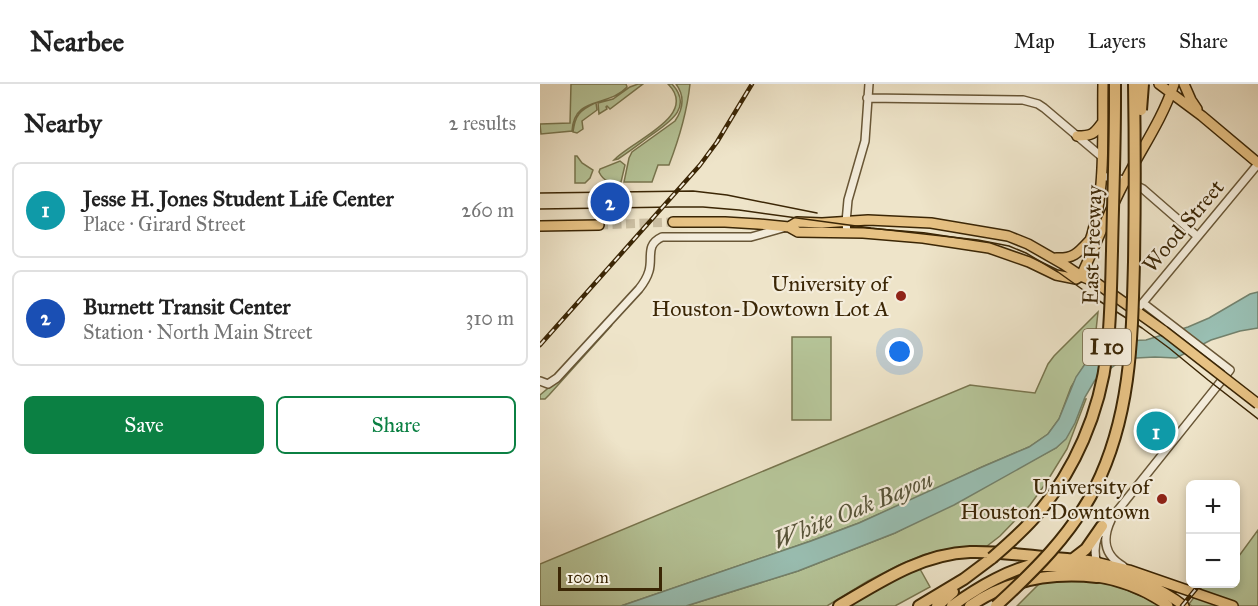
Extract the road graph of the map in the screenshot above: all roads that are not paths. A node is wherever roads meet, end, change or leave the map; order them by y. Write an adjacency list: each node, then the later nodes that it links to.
1 (868, 84): 10 (street)
2 (1103, 84): 12 (main road)
3 (1114, 84): 40 (highway, East Freeway / I 10, bridge)
4 (1134, 84): 16 (highway, East Freeway / I 10, bridge)
5 (1143, 84): 16 (highway, bridge)
6 (1159, 84): 9 (main road)
7 (1174, 84): 9 (main road)
8 (1184, 84): 11 (main road)
9 (1171, 94): 11 (main road); 18 (main road)
10 (867, 98): 13 (street); 20 (street)
11 (1202, 116): 15 (main road)
12 (1102, 123): 13 (main road); 14 (main road)
13 (1077, 136): 14 (street)
14 (1102, 157): 17 (main road)
15 (1258, 163): 25 (street, Wood Street)
16 (1136, 173): 39 (highway, East Freeway / I 10, bridge)
17 (1101, 176): 18 (street); 26 (main road)
18 (1125, 180): 25 (street); 28 (main road)
19 (674, 222): 23 (main road)
20 (846, 222): 23 (main road); 24 (street); 27 (main road)
21 (599, 225): 22 (main road)
22 (540, 226)
23 (789, 227): 24 (main road); 31 (street)
24 (847, 233): 28 (main road)
25 (1197, 236): 29 (street, Wood Street)
26 (1091, 239): 27 (main road); 28 (main road)
27 (1053, 258): 28 (main road)
28 (1081, 276): 30 (main road)
29 (1143, 303): 30 (street, Wood Street); 33 (street)
30 (1136, 311): 32 (main road, bridge)
31 (540, 381)
32 (1258, 404)
33 (1114, 515): 34 (street); 38 (street)
34 (1102, 526): 35 (highway); 37 (street)
35 (1070, 559): 36 (highway); 37 (highway); 41 (highway)
36 (1019, 569): 37 (highway); 40 (highway)
37 (1097, 569): 38 (main road); 43 (highway); 46 (main road); 47 (main road)
38 (1129, 570): 48 (main road)
39 (1024, 580): 44 (highway, East Freeway / I 10, bridge); 45 (highway, bridge)
40 (942, 602): 42 (highway)
41 (839, 606)
42 (919, 606)
43 (970, 606)
44 (996, 606)
45 (1002, 606)
46 (1168, 606)
47 (1184, 606)
48 (1233, 606)

